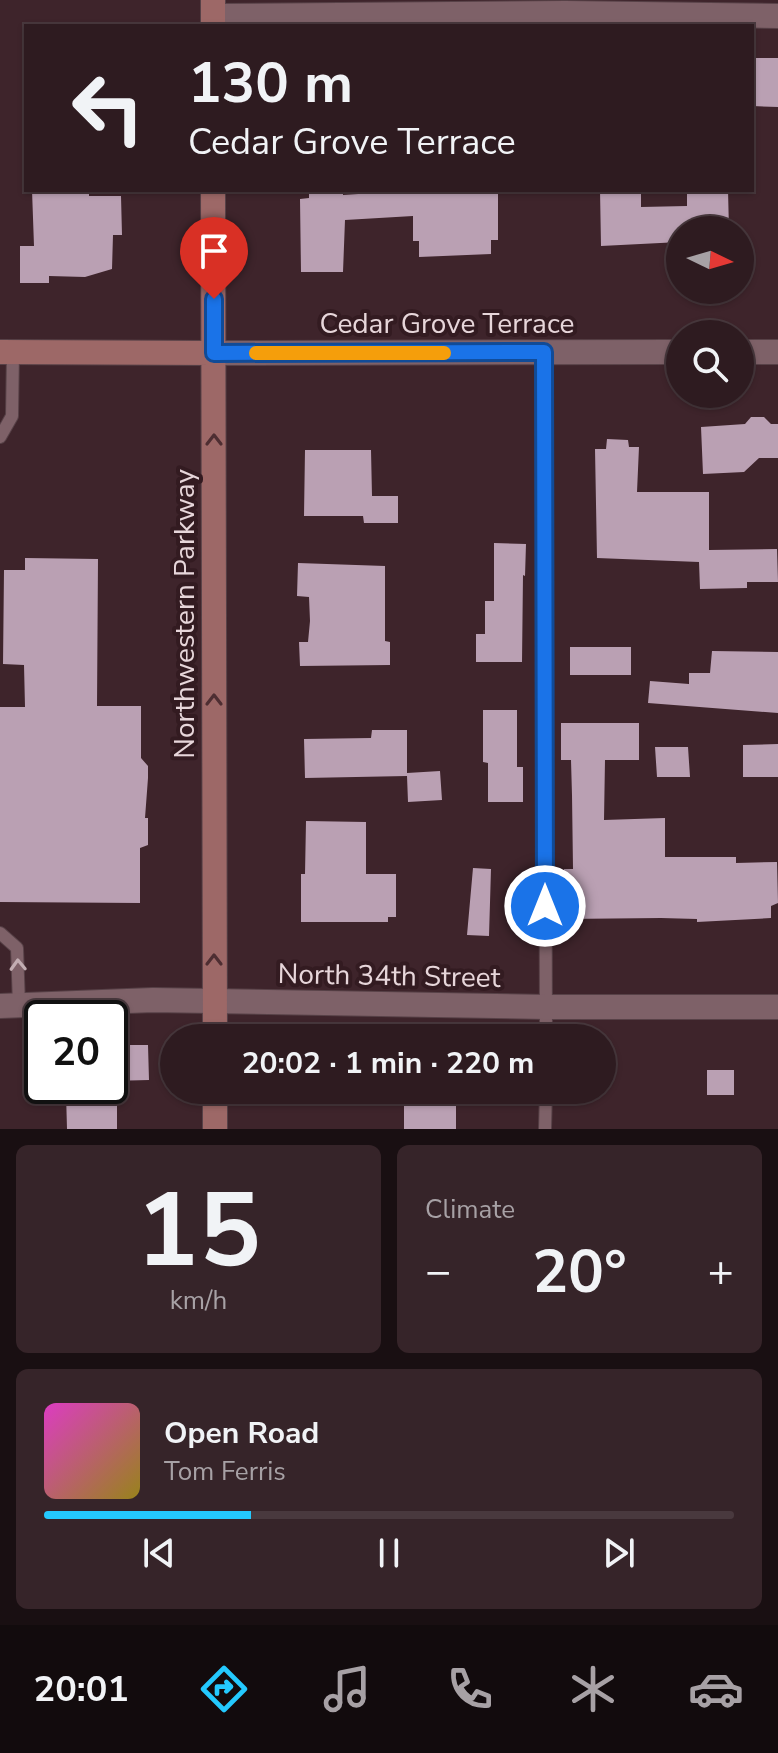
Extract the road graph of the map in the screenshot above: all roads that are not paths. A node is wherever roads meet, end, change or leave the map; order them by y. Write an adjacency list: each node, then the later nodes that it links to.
1 (213, 14): 3 (street)
2 (778, 16): 3 (street)
3 (662, 20)
4 (213, 192): 10 (street, Northwestern Parkway)
5 (7, 352): 10 (street); 11 (lane)
6 (544, 352): 7 (street, Cedar Grove Terrace); 10 (street, Cedar Grove Terrace); 15 (lane)
7 (666, 352)
8 (754, 352): 9 (street)
9 (778, 352)
10 (214, 353): 13 (street, Northwestern Parkway, one-way to 10)
11 (0, 437)
12 (0, 933): 14 (lane, one-way to 12)
13 (214, 1000): 14 (street, North 34th Street); 15 (street, North 34th Street); 17 (street, Northwestern Parkway)
14 (10, 1005)
15 (546, 1007): 16 (street, North 34th Street); 18 (lane)
16 (778, 1007)
17 (215, 1024)
18 (546, 1024)
19 (215, 1104): 21 (street)
20 (546, 1104): 22 (lane)
21 (215, 1129)
22 (545, 1129)

